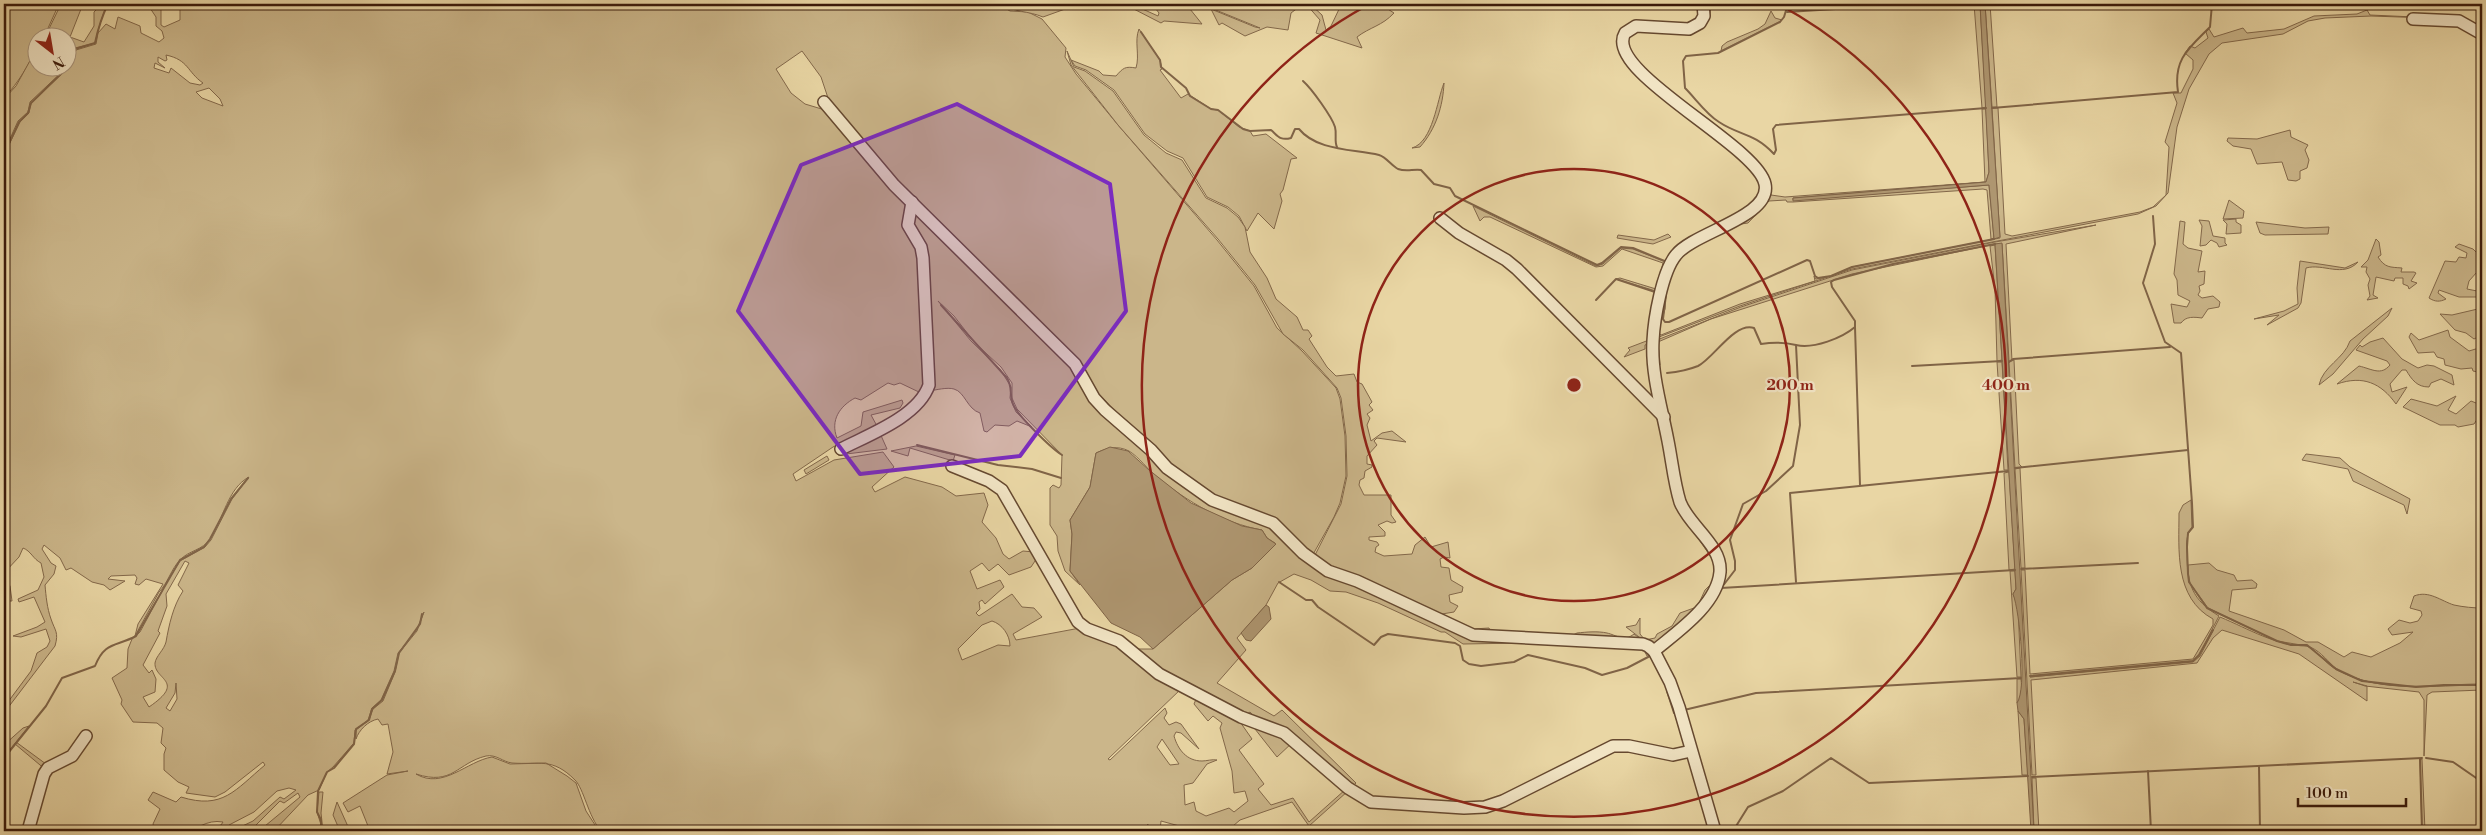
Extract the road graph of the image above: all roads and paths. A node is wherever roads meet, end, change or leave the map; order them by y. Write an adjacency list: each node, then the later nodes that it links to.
1 (1703, 4): 7 (street)
2 (2414, 18): 3 (street)
3 (2482, 34)
4 (824, 102): 5 (street)
5 (912, 202): 8 (street); 10 (street)
6 (1440, 218): 7 (street)
7 (1664, 417): 10 (street)
8 (841, 449)
9 (952, 466): 12 (street)
10 (1654, 651): 12 (street)
11 (86, 736): 13 (street)
12 (1691, 751): 14 (street)
13 (28, 831)
14 (1715, 831)

